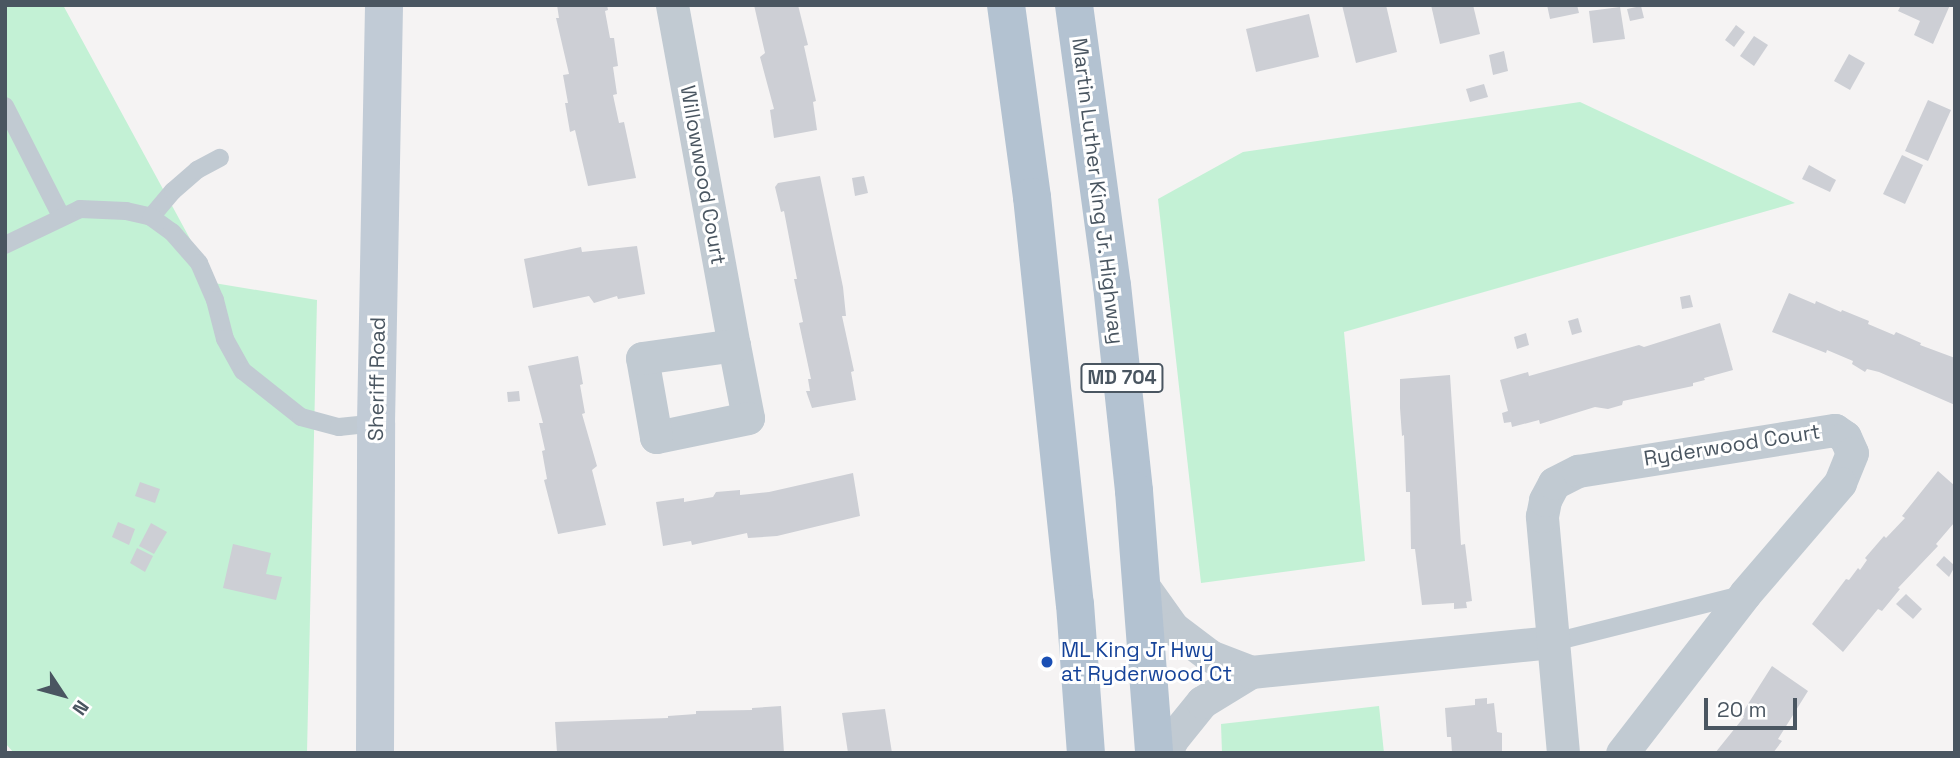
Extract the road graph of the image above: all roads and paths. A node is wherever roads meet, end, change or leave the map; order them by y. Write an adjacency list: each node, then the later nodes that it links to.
1 (384, 5): 11 (main road, Sheriff Road)
2 (672, 5): 10 (street, Willowwood Court)
3 (1006, 5): 17 (main road, MD 704)
4 (1074, 5): 12 (main road, Martin Luther King Jr. Highway / MD 704)
5 (5, 106): 7 (lane)
6 (220, 158): 8 (lane)
7 (61, 216): 8 (lane); 9 (lane)
8 (151, 217): 11 (lane)
9 (5, 245)
10 (734, 345)
11 (376, 423): 16 (main road, Sheriff Road)
12 (1141, 583): 15 (street); 18 (main road, Martin Luther King Jr. Highway / MD 704)
13 (1745, 594): 14 (lane); 14 (street, Ryderwood Court); 21 (street, Ryderwood Court)
14 (1554, 642): 15 (street); 20 (street, Ryderwood Court)
15 (1251, 672): 19 (street)
16 (375, 753)
17 (1086, 753)
18 (1154, 753)
19 (1166, 753)
20 (1563, 753)
21 (1622, 753)

